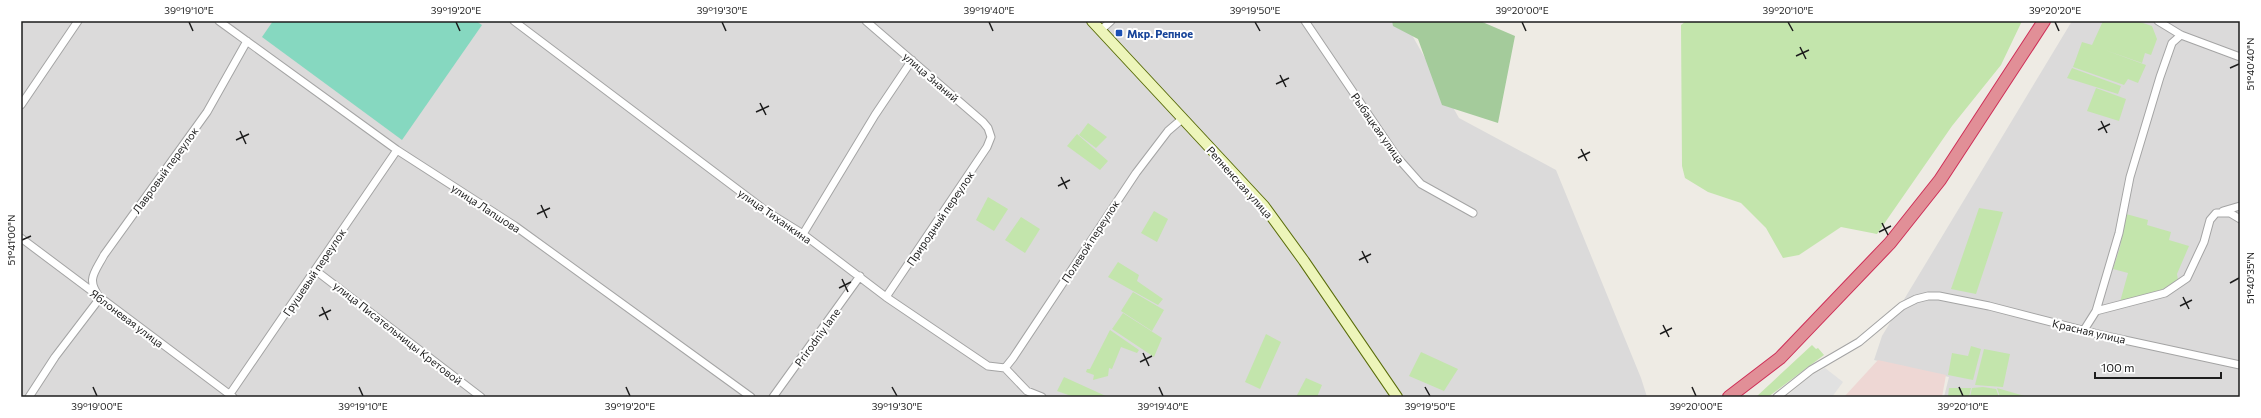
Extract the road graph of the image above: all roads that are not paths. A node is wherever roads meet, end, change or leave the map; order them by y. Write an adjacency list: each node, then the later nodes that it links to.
1 (78, 21): 15 (street)
2 (219, 21): 12 (street, улица Лапшова)
3 (514, 21): 23 (street, улица Тиханкина)
4 (866, 21): 14 (street, улица Знаний)
5 (1092, 21): 10 (street, Репненская улица)
6 (1111, 21): 10 (street)
7 (1305, 21): 20 (street, Рыбацкая улица)
8 (2044, 21): 40 (highway)
9 (2158, 21): 11 (street)
10 (1101, 30): 16 (street, Репненская улица)
11 (2181, 35): 13 (street); 29 (street)
12 (247, 41): 18 (street, улица Лапшова); 28 (street, Лавровый переулок)
13 (2240, 57)
14 (912, 60): 17 (street, улица Знаний); 23 (street)
15 (21, 105)
16 (1182, 119): 32 (street, Полевой переулок); 39 (street, Репненская улица)
17 (991, 137): 27 (street, Природный переулок)
18 (397, 150): 25 (street, Грушевый переулок); 36 (street, улица Лапшова)
19 (2240, 206): 21 (street)
20 (1473, 213)
21 (2216, 213): 22 (street); 29 (street)
22 (2240, 219)
23 (803, 234): 26 (street, улица Тиханкина)
24 (21, 238): 28 (street, Яблоневая улица)
25 (315, 270): 33 (street, Грушевый переулок); 35 (street, улица Писательницы Кретовой)
26 (860, 276): 27 (street, улица Тиханкина); 37 (street, Prirodniy lane)
27 (886, 297): 32 (street, улица Тиханкина)
28 (100, 298): 33 (street, Яблоневая улица); 34 (street)
29 (2096, 311): 30 (street)
30 (2084, 330): 31 (street, Красная улица); 41 (street, Красная улица)
31 (2240, 365)
32 (1005, 368): 38 (street)
33 (232, 396)
34 (29, 397)
35 (481, 397)
36 (751, 397)
37 (773, 397)
38 (1042, 397)
39 (1397, 397)
40 (1729, 397)
41 (1778, 397)

